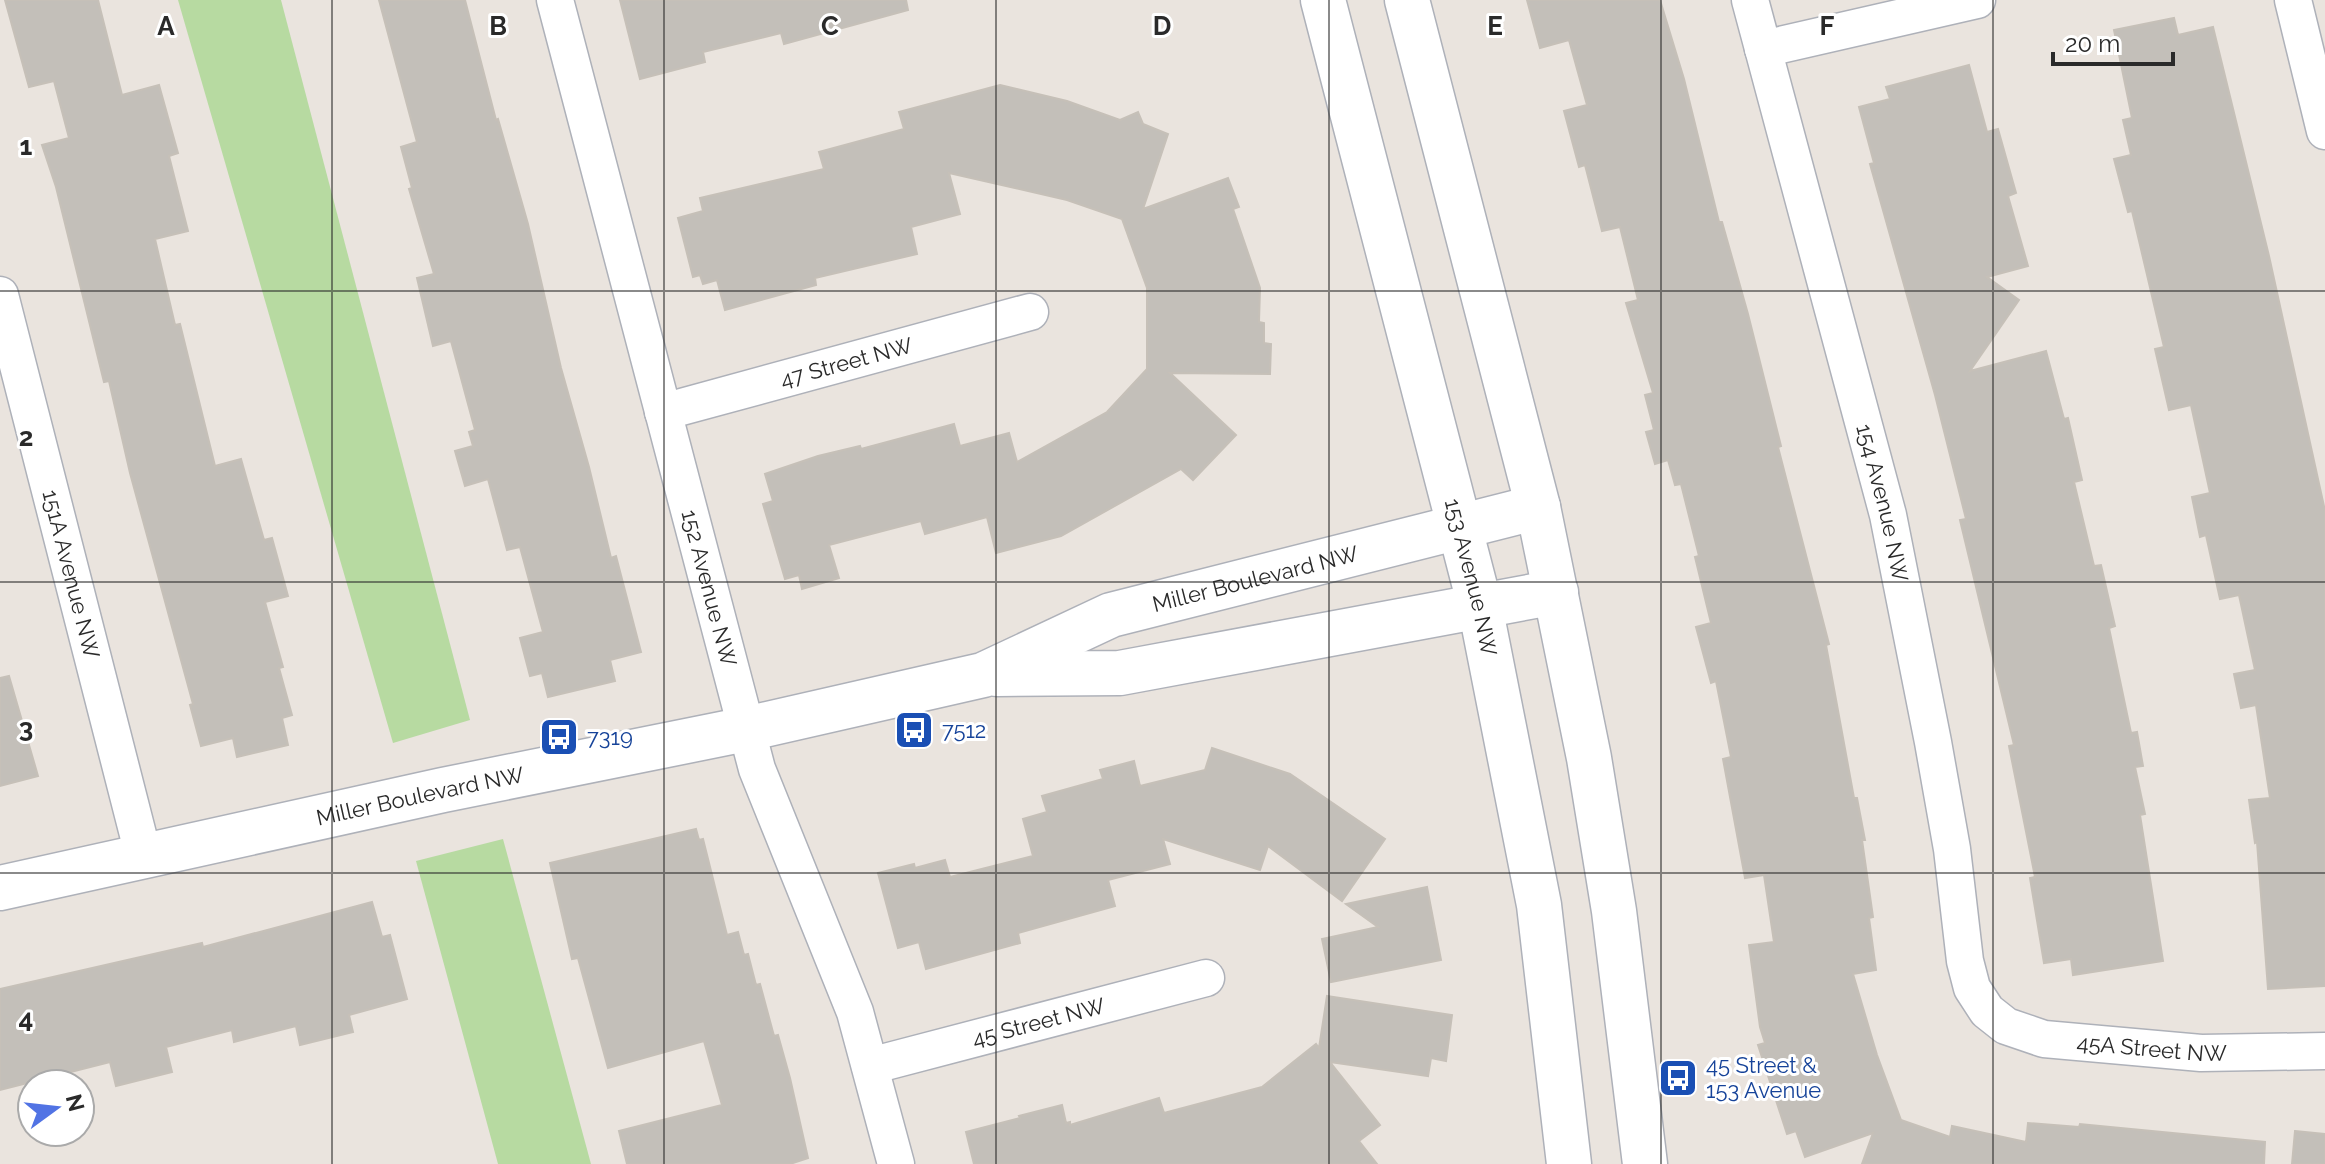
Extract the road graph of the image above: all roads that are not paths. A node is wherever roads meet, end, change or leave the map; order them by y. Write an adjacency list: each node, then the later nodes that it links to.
1 (555, 0): 11 (street, 152 Avenue NW)
2 (1323, 0): 13 (main road, 153 Avenue NW)
3 (1407, 0): 12 (main road)
4 (1750, 0): 7 (street, 154 Avenue NW)
5 (1977, 0): 7 (street)
6 (2293, 0): 8 (street)
7 (1763, 49): 21 (street, 154 Avenue NW)
8 (2325, 131)
9 (0, 295): 18 (street, 151A Avenue NW)
10 (1030, 312): 11 (street, 47 Street NW)
11 (663, 412): 17 (street, 152 Avenue NW)
12 (1538, 507): 13 (main road, Miller Boulevard NW); 14 (main road)
13 (1458, 526): 15 (main road, 153 Avenue NW); 16 (main road, Miller Boulevard NW)
14 (1556, 592): 15 (main road, Miller Boulevard NW); 26 (main road)
15 (1480, 606): 16 (main road, Miller Boulevard NW); 25 (main road, 153 Avenue NW)
16 (983, 675): 17 (main road, Miller Boulevard NW)
17 (746, 729): 18 (main road, Miller Boulevard NW); 23 (street, 152 Avenue NW)
18 (143, 854): 19 (main road, Miller Boulevard NW)
19 (0, 888)
20 (1206, 978): 23 (street, 45 Street NW)
21 (1987, 1011): 22 (street, 45A Street NW)
22 (2325, 1051)
23 (870, 1066): 24 (street, 152 Avenue NW)
24 (896, 1164)
25 (1569, 1164)
26 (1645, 1164)

